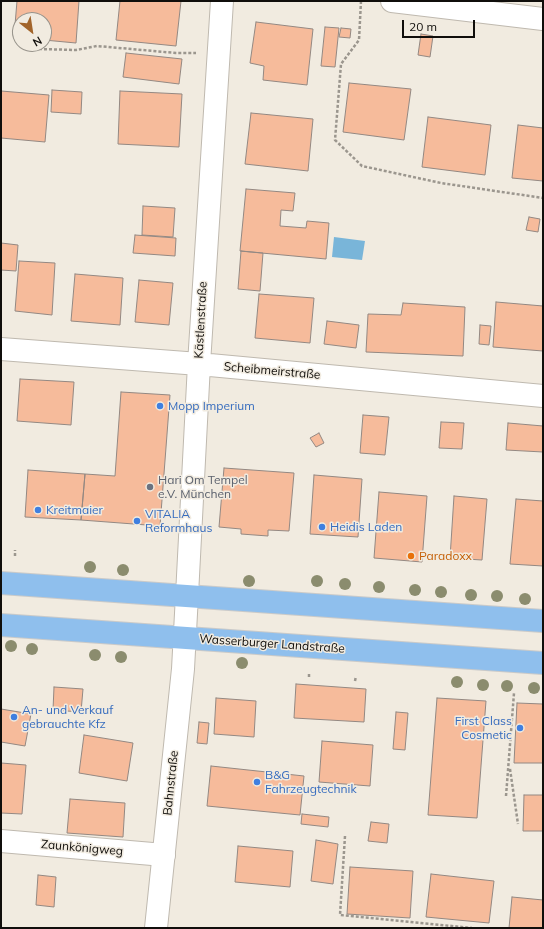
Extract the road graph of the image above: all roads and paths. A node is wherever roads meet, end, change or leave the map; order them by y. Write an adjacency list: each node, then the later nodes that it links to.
1 (222, 1): 6 (street, Kästlenstraße)
2 (361, 1): 7 (path)
3 (392, 1): 4 (street)
4 (543, 18)
5 (52, 49): 6 (path)
6 (218, 52): 9 (street, Kästlenstraße)
7 (543, 198)
8 (1, 349): 9 (street, Scheibmeirstraße)
9 (199, 364): 10 (street, Scheibmeirstraße); 14 (street, Kästlenstraße)
10 (543, 396)
11 (15, 550): 12 (path)
12 (15, 556)
13 (1, 583): 14 (main road)
14 (187, 595): 15 (main road); 17 (street, Kästlenstraße)
15 (543, 620)
16 (1, 625): 17 (main road, Wasserburger Landstraße)
17 (184, 638): 18 (main road, Wasserburger Landstraße); 29 (street, Bahnstraße)
18 (543, 663)
19 (309, 672): 21 (path)
20 (356, 676): 22 (path)
21 (309, 677)
22 (355, 680)
23 (514, 693): 24 (path)
24 (509, 764): 25 (path); 26 (path)
25 (506, 796)
26 (518, 824)
27 (345, 836): 31 (path)
28 (1, 841): 29 (street, Zaunkönigweg)
29 (164, 855): 30 (street, Bahnstraße)
30 (156, 928)
31 (472, 928)

